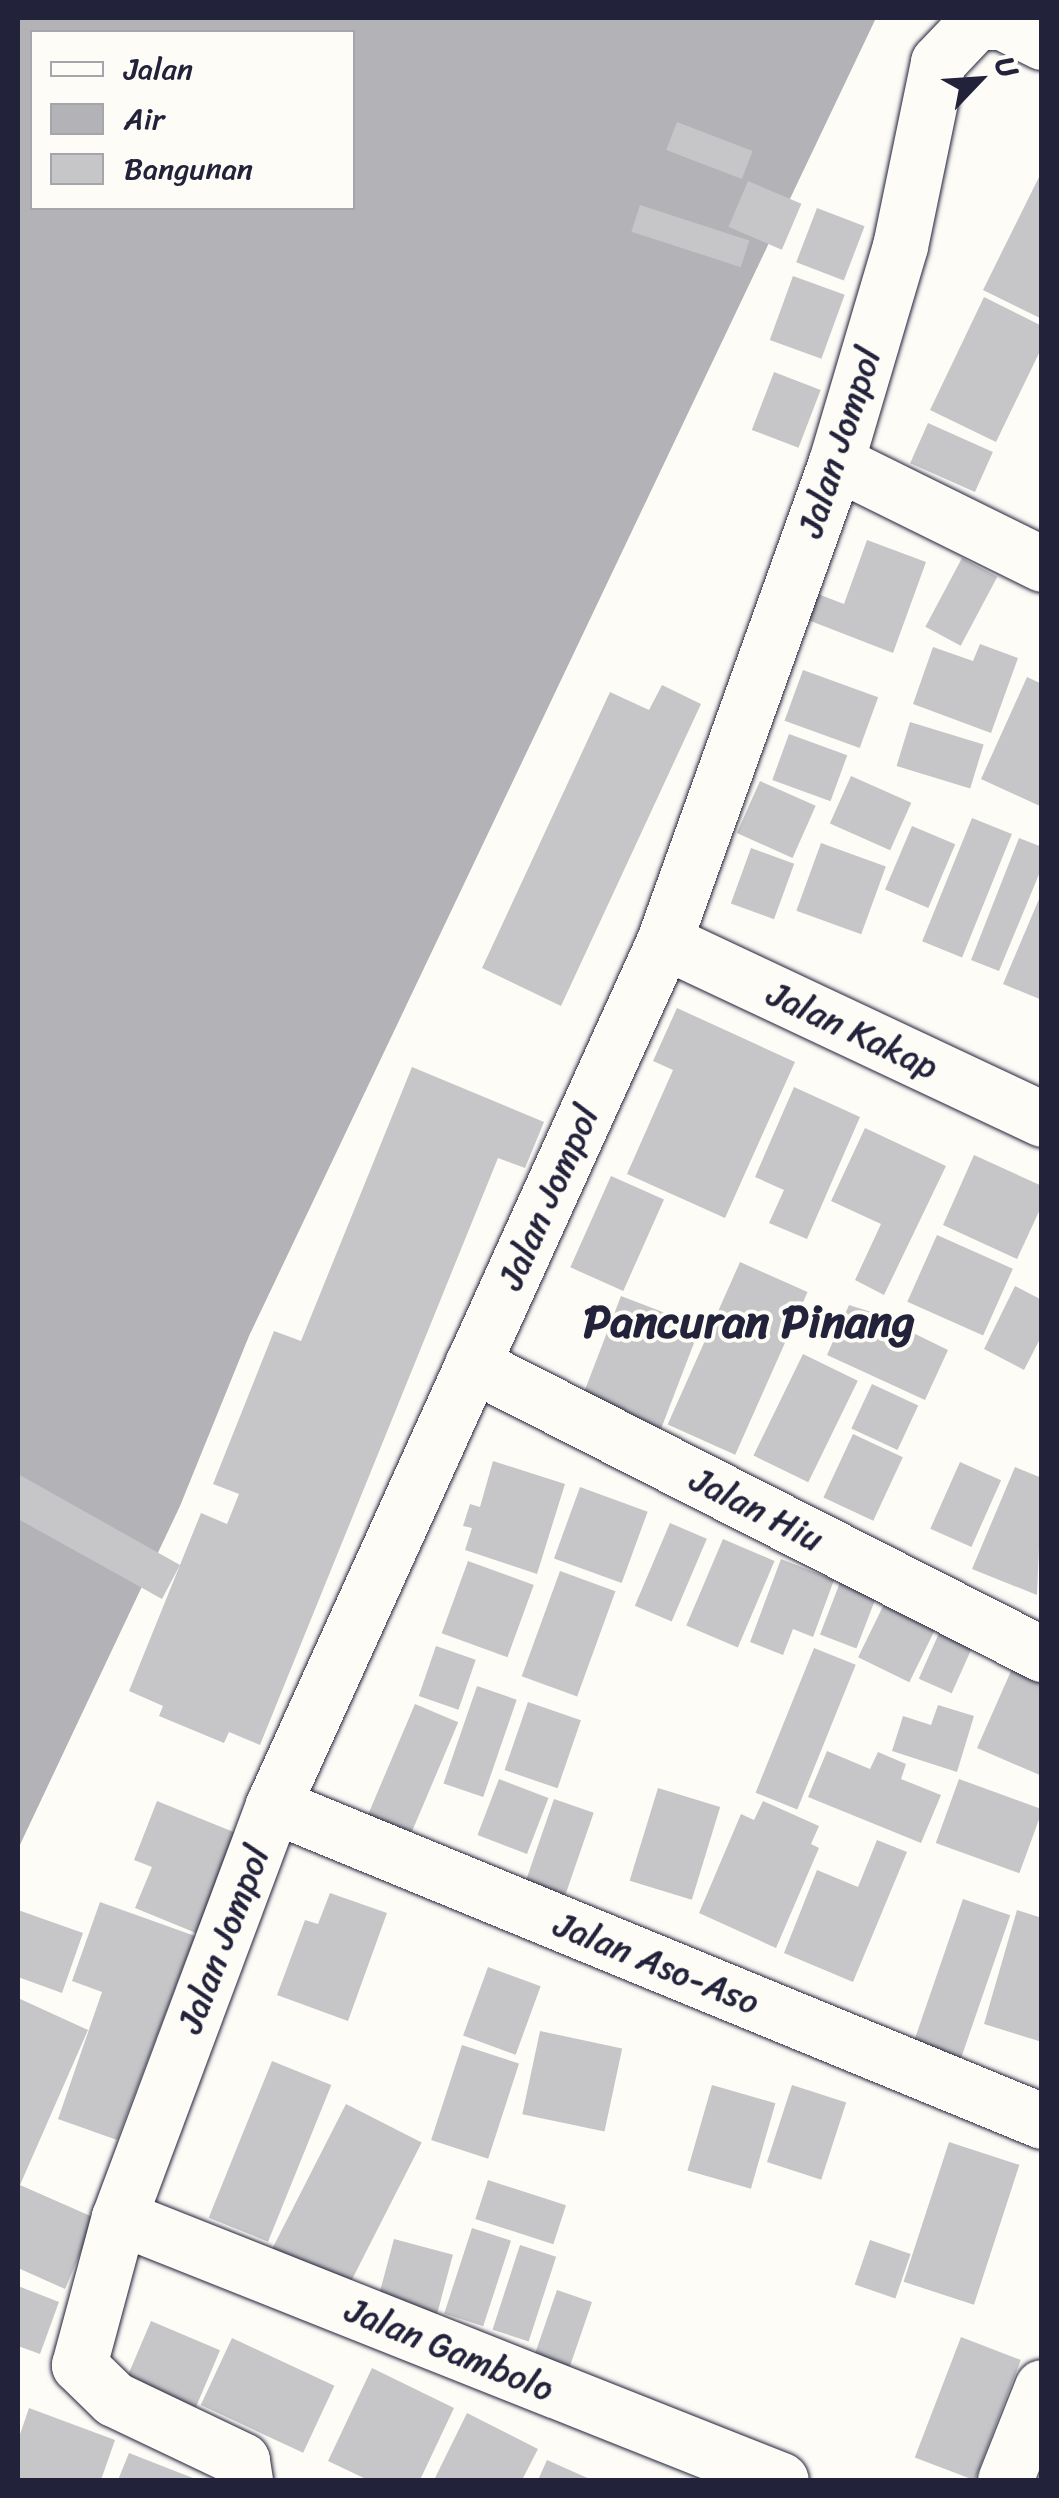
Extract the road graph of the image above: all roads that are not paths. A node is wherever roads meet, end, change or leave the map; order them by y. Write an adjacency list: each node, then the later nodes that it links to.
1 (1042, 42): 2 (street, Jalan Jompol)
2 (836, 462): 3 (street); 4 (street, Jalan Jompol)
3 (1042, 564)
4 (664, 942): 5 (street, Jalan Kakap); 6 (street, Jalan Jompol)
5 (1042, 1120)
6 (472, 1364): 7 (street, Jalan Hiu); 8 (street, Jalan Jompol)
7 (1042, 1654)
8 (274, 1805): 9 (street, Jalan Aso-Aso); 10 (street, Jalan Jompol)
9 (1042, 2121)
10 (119, 2217): 12 (street, Jalan Jompol); 13 (street, Jalan Gambolo)
11 (1042, 2387): 14 (street)
12 (245, 2480)
13 (781, 2480)
14 (1005, 2480)

